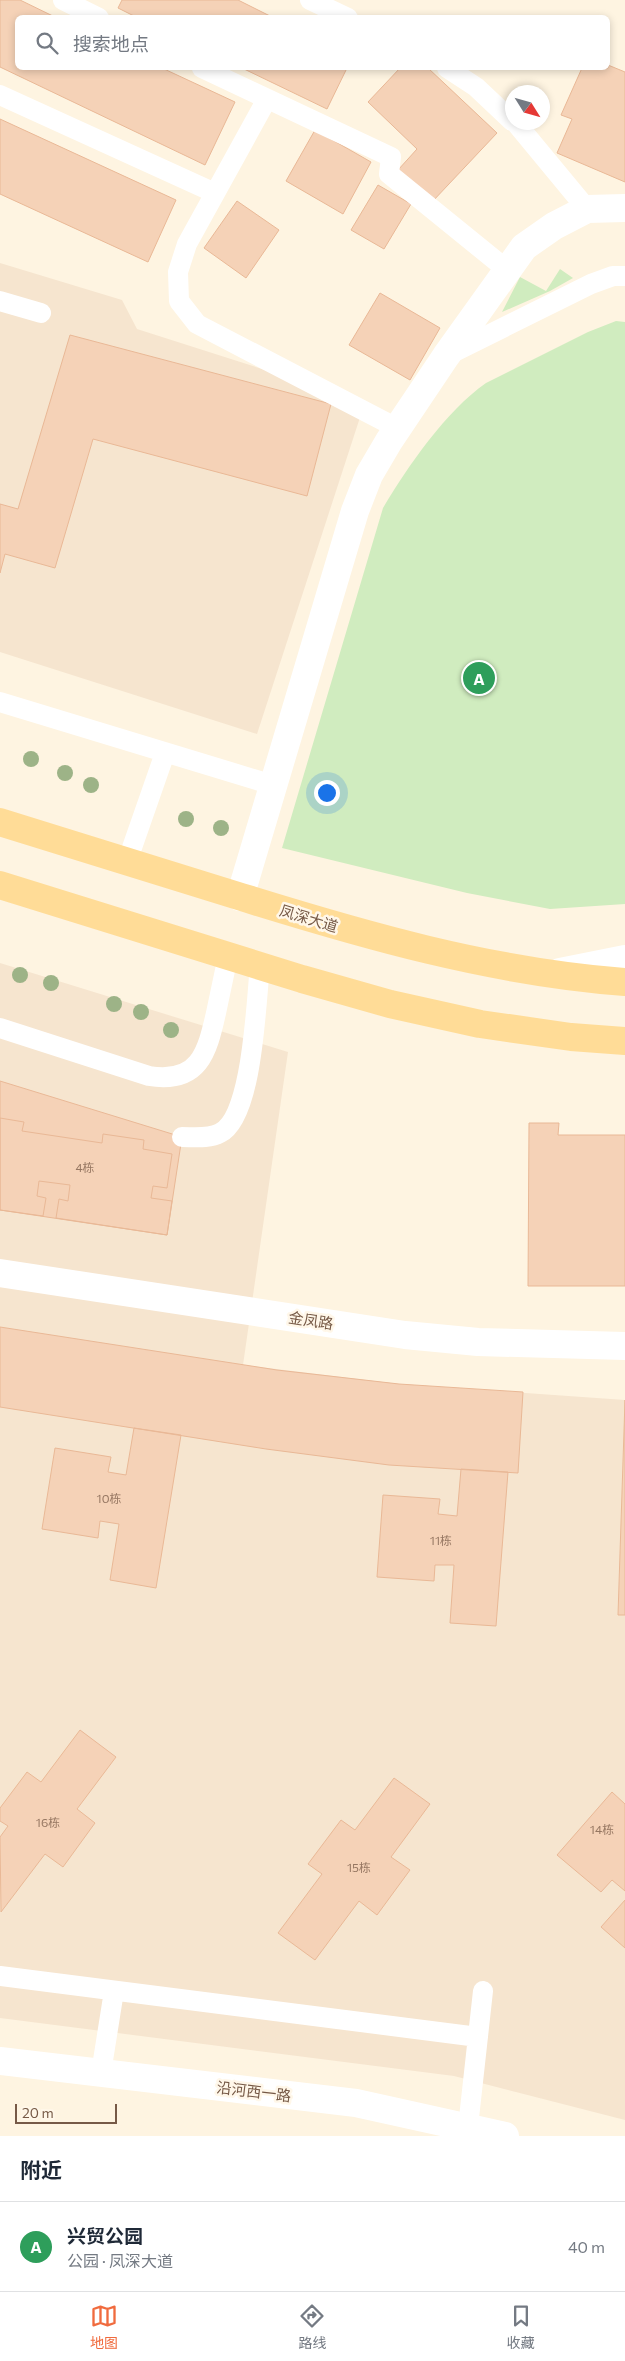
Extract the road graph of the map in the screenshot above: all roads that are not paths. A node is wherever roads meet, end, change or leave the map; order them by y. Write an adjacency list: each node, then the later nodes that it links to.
1 (63, 0): 3 (lane)
2 (310, 0): 4 (lane)
3 (93, 15)
4 (342, 15)
5 (206, 70): 8 (lane)
6 (450, 70): 9 (lane)
7 (0, 95): 11 (lane)
8 (267, 99): 11 (lane); 14 (lane)
9 (505, 114)
10 (521, 130): 13 (lane)
11 (215, 193): 19 (lane)
12 (625, 208): 13 (street)
13 (587, 209): 14 (street)
14 (506, 269): 18 (street)
15 (625, 276): 18 (lane)
16 (0, 301): 17 (lane)
17 (42, 313)
18 (446, 356): 19 (street)
19 (397, 428): 22 (street)
20 (0, 702): 21 (lane)
21 (165, 753): 22 (lane); 24 (lane)
22 (273, 785): 26 (street)
23 (0, 822): 24 (main road, 凤深大道)
24 (127, 862): 26 (main road, 凤深大道)
25 (0, 885): 27 (main road)
26 (240, 897): 30 (main road, 凤深大道)
27 (228, 956): 29 (main road); 32 (lane)
28 (625, 959): 30 (street)
29 (260, 966): 33 (main road); 36 (lane)
30 (546, 974): 31 (main road, 凤深大道)
31 (625, 982)
32 (0, 1028)
33 (571, 1037): 34 (main road); 35 (street)
34 (625, 1041)
35 (625, 1049)
36 (182, 1137)
37 (0, 1272): 38 (street, 金凤路)
38 (625, 1346)
39 (0, 1976): 40 (lane)
40 (114, 1991): 42 (lane); 44 (lane)
41 (483, 1991): 42 (lane)
42 (478, 2037): 45 (lane)
43 (0, 2060): 44 (street, 沿河西一路)
44 (101, 2072): 45 (street, 沿河西一路)
45 (468, 2127): 46 (street, 沿河西一路)
46 (505, 2136)

